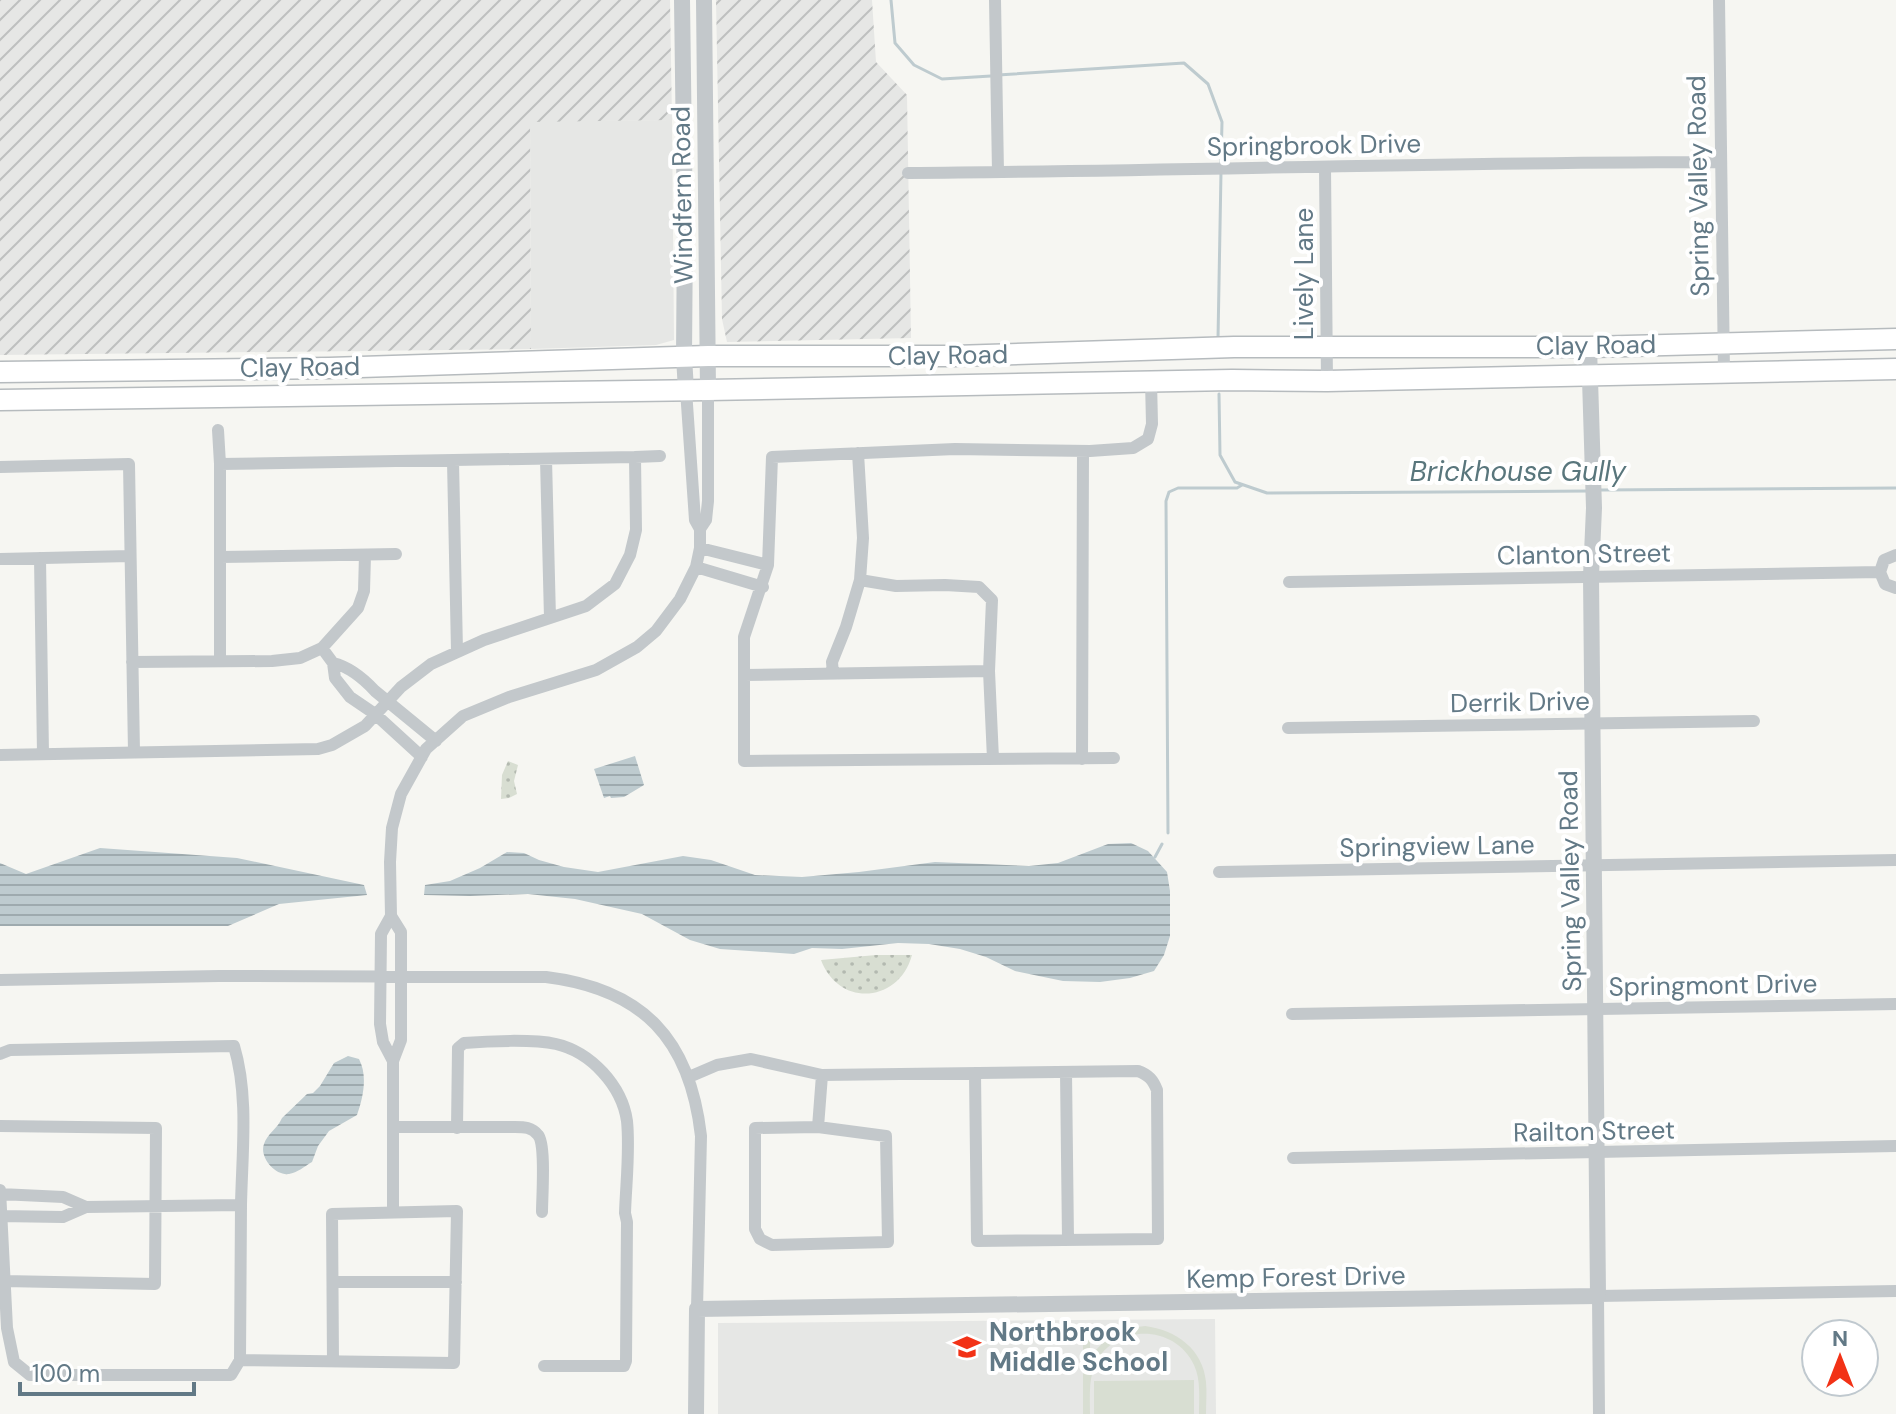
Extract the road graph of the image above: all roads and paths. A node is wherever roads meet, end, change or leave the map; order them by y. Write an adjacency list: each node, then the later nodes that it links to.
1 (682, 0): 5 (street, Windfern Road)
2 (704, 0): 6 (street, Windfern Road)
3 (995, 0): 9 (street)
4 (1719, 0): 7 (street, Spring Valley Road)
5 (684, 135): 6 (street); 17 (street, Windfern Road)
6 (706, 135): 15 (street, Windfern Road)
7 (1721, 162): 8 (street, Springbrook Drive); 12 (street, Spring Valley Road)
8 (1325, 167): 9 (street, Springbrook Drive); 13 (street, Lively Lane)
9 (998, 172): 10 (street, Springbrook Drive)
10 (908, 173)
11 (1896, 339): 12 (main road, Clay Road)
12 (1724, 343): 14 (main road, Clay Road); 22 (street, Spring Valley Road)
13 (1326, 346): 14 (main road, Clay Road); 16 (main road, Clay Road); 25 (street, Lively Lane)
14 (1589, 347): 23 (street, Spring Valley Road)
15 (708, 356): 16 (main road, Clay Road); 17 (main road, Clay Road); 28 (street, Windfern Road)
16 (954, 356): 26 (main road)
17 (684, 357): 18 (main road, Clay Road); 27 (street, Windfern Road)
18 (329, 368): 20 (main road, Clay Road); 29 (main road)
19 (1896, 369): 22 (main road, Clay Road)
20 (119, 370): 21 (main road, Clay Road); 30 (main road)
21 (0, 372)
22 (1724, 372): 23 (main road, Clay Road)
23 (1590, 376): 25 (main road, Clay Road); 53 (street, Spring Valley Road)
24 (1151, 381): 25 (main road, Clay Road); 26 (main road, Clay Road); 33 (street)
25 (1327, 381)
26 (952, 384): 28 (main road, Clay Road)
27 (686, 390): 28 (main road, Clay Road); 29 (main road, Clay Road); 41 (street)
28 (708, 390): 41 (street)
29 (328, 396): 30 (main road, Clay Road)
30 (119, 398): 31 (main road, Clay Road)
31 (0, 400)
32 (218, 430): 39 (street)
33 (1083, 451): 34 (street); 81 (street)
34 (858, 453): 50 (street); 54 (street)
35 (660, 456): 36 (street)
36 (635, 457): 37 (street); 58 (street)
37 (546, 459): 38 (street); 58 (street)
38 (453, 461): 39 (street); 60 (street)
39 (220, 464): 47 (street)
40 (0, 467): 46 (street)
41 (700, 529): 42 (street)
42 (700, 548): 50 (street); 51 (street)
43 (396, 554): 44 (street)
44 (365, 555): 47 (street); 59 (street)
45 (1896, 555): 52 (street)
46 (130, 556): 48 (street); 62 (street)
47 (220, 557): 61 (street)
48 (40, 558): 49 (street); 76 (street)
49 (0, 559)
50 (768, 565): 56 (street)
51 (696, 567): 56 (street); 74 (street)
52 (1880, 572): 53 (street, Clanton Street); 57 (street)
53 (1591, 576): 55 (street, Clanton Street); 71 (street, Spring Valley Road)
54 (860, 580): 64 (street); 65 (street)
55 (1289, 582)
56 (763, 587): 66 (street)
57 (1896, 588)
58 (550, 618): 60 (street)
59 (322, 648): 61 (street); 63 (street)
60 (457, 651): 67 (street)
61 (220, 660): 62 (street)
62 (132, 662): 75 (street)
63 (333, 663): 67 (street); 68 (street)
64 (989, 671): 65 (street); 80 (street)
65 (833, 674): 66 (street)
66 (744, 675): 80 (street)
67 (387, 701): 68 (street); 69 (street)
68 (375, 714): 73 (street); 75 (street)
69 (411, 720): 73 (street); 74 (street)
70 (1754, 721): 71 (street, Derrik Drive)
71 (1593, 723): 72 (street, Derrik Drive); 83 (street, Spring Valley Road)
72 (1288, 728)
73 (398, 735): 78 (street)
74 (436, 741): 78 (street)
75 (134, 752): 76 (street)
76 (43, 754): 77 (street)
77 (0, 755)
78 (422, 757): 85 (street)
79 (1114, 758): 81 (street)
80 (993, 759): 81 (street)
81 (1082, 759)
82 (1896, 860): 83 (street, Springview Lane)
83 (1594, 865): 84 (street, Springview Lane); 90 (street, Spring Valley Road)
84 (1219, 872)
85 (391, 916): 86 (street); 87 (street)
86 (380, 975): 87 (street); 88 (street); 93 (street)
87 (400, 975): 93 (street); 97 (street)
88 (0, 980)
89 (1896, 1004): 90 (street, Springmont Drive)
90 (1595, 1010): 91 (street, Springmont Drive); 103 (street, Spring Valley Road)
91 (1292, 1014)
92 (0, 1054): 106 (street)
93 (393, 1061): 99 (street)
94 (1066, 1072): 95 (street); 112 (street); 112 (street)
95 (975, 1073): 96 (street); 112 (street)
96 (822, 1075): 97 (street); 100 (street)
97 (689, 1077): 118 (street)
98 (0, 1126): 108 (street)
99 (393, 1127): 101 (street); 109 (street)
100 (818, 1127): 100 (street)
101 (457, 1128): 110 (street); 121 (street)
102 (1896, 1146): 103 (street, Railton Street)
103 (1597, 1153): 104 (street, Railton Street); 117 (street, Spring Valley Road)
104 (1293, 1158)
105 (0, 1193): 107 (street); 111 (street)
106 (241, 1205): 108 (street); 119 (street)
107 (86, 1207): 108 (street); 111 (street)
108 (156, 1207): 113 (street)
109 (393, 1212): 114 (street); 115 (street)
110 (542, 1212)
111 (0, 1216): 113 (street)
112 (1068, 1240)
113 (4, 1281): 119 (street)
114 (333, 1282): 115 (street); 120 (street)
115 (456, 1282): 120 (street)
116 (1896, 1291): 117 (street, Kemp Forest Drive)
117 (1598, 1296): 118 (street, Kemp Forest Drive); 123 (street, Spring Valley Road)
118 (697, 1309): 122 (street)
119 (240, 1360): 120 (street)
120 (333, 1361)
121 (544, 1366)
122 (696, 1414)
123 (1599, 1414)

